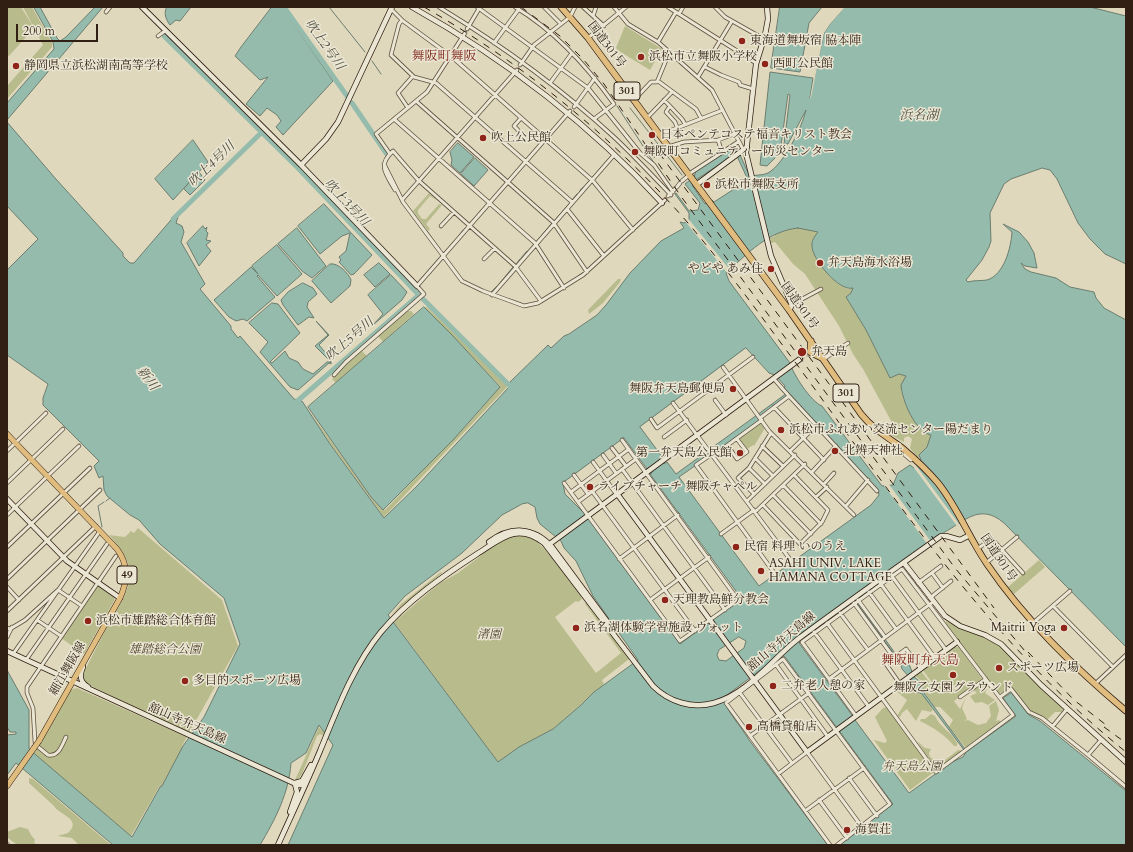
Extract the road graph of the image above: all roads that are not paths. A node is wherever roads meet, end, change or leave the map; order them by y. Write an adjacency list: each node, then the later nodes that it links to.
1 (110, 7): 20 (street)
2 (142, 7): 31 (street)
3 (412, 7): 33 (street)
4 (439, 7): 30 (street)
5 (479, 7): 29 (street); 30 (street)
6 (515, 7): 19 (street)
7 (544, 7): 27 (street)
8 (561, 7): 24 (highway, 国道301号 / 301)
9 (575, 7): 24 (street)
10 (583, 7): 23 (street)
11 (596, 7): 23 (street)
12 (614, 7): 22 (street)
13 (626, 7): 22 (street)
14 (668, 7): 21 (street)
15 (683, 7): 21 (street)
16 (715, 7): 26 (street)
17 (767, 7): 36 (street)
18 (392, 8): 25 (street); 90 (street)
19 (519, 9): 29 (street); 32 (street)
20 (106, 12)
21 (677, 13): 37 (street); 38 (street)
22 (618, 14): 28 (street); 38 (street)
23 (593, 16): 28 (street)
24 (570, 17): 27 (street); 35 (highway, 国道301号 / 301)
25 (402, 20): 43 (street); 49 (street)
26 (732, 21): 36 (street); 37 (street)
27 (561, 24): 32 (street)
28 (604, 26): 35 (street)
29 (505, 27): 39 (street); 40 (street)
30 (469, 28): 39 (street)
31 (165, 31): 34 (street); 90 (street)
32 (551, 33): 40 (street); 41 (street)
33 (464, 35): 43 (street); 48 (street)
34 (158, 36)
35 (588, 38): 59 (highway, 国道301号 / 301)
36 (764, 39): 44 (street)
37 (719, 41): 44 (street); 46 (street)
38 (658, 42): 42 (street)
39 (494, 43): 45 (street)
40 (533, 48): 45 (street); 47 (street)
41 (572, 53): 47 (street); 51 (street)
42 (669, 53): 50 (street); 52 (street)
43 (450, 56): 53 (street); 58 (street)
44 (756, 63): 56 (street)
45 (522, 64): 54 (street)
46 (705, 67): 50 (street); 56 (street)
47 (561, 68): 54 (street); 55 (street)
48 (516, 71): 58 (street); 67 (street)
49 (413, 76): 53 (street); 64 (street)
50 (698, 77): 65 (street)
51 (595, 78): 55 (street); 66 (street)
52 (658, 81): 57 (street); 59 (street)
53 (434, 82): 61 (street); 68 (street)
54 (550, 83): 62 (street)
55 (588, 88): 62 (street); 66 (street)
56 (753, 89): 85 (street)
57 (672, 92): 60 (street); 71 (street)
58 (495, 95): 68 (street); 69 (street)
59 (634, 100): 70 (highway, 国道301号 / 301)
60 (664, 100): 63 (street); 70 (street)
61 (416, 101): 64 (street); 79 (street)
62 (575, 105): 73 (street)
63 (670, 106): 74 (street); 75 (street)
64 (408, 108): 72 (street)
65 (723, 110): 71 (street); 77 (street)
66 (605, 111): 73 (street); 95 (street)
67 (569, 112): 80 (street); 87 (street)
68 (476, 118): 79 (street); 89 (street)
69 (521, 118): 76 (street); 80 (street)
70 (646, 118): 78 (highway, 国道301号 / 301)
71 (701, 118): 74 (street)
72 (394, 119): 86 (street); 88 (street)
73 (594, 119): 95 (street)
74 (685, 124): 75 (street)
75 (677, 127): 78 (street)
76 (518, 130)
77 (734, 134): 81 (street); 82 (street)
78 (659, 135): 83 (highway, 国道301号 / 301)
79 (457, 138): 88 (street); 94 (street)
80 (546, 139): 89 (street); 92 (street)
81 (718, 140): 83 (street); 84 (street)
82 (738, 142): 84 (street); 85 (street)
83 (668, 147): 91 (highway, 国道301号 / 301)
84 (722, 152): 91 (street)
85 (743, 152): 91 (street); 118 (street)
86 (390, 154): 93 (street); 96 (street)
87 (614, 154): 92 (street); 97 (street)
88 (439, 159): 93 (street); 99 (street)
89 (526, 162): 94 (street); 98 (street)
90 (301, 165): 113 (street)
91 (692, 179): 95 (street); 118 (highway, 国道301号 / 301)
92 (592, 180): 98 (street); 105 (street)
93 (419, 182): 96 (street); 101 (street)
94 (508, 182): 99 (street); 102 (street)
95 (673, 192)
96 (402, 200): 108 (street)
97 (664, 201): 105 (street)
98 (572, 202): 100 (street)
99 (490, 203): 104 (street); 106 (street)
100 (567, 209): 102 (street); 109 (street)
101 (454, 212): 103 (street); 104 (street)
102 (554, 223): 106 (street); 112 (street)
103 (442, 226)
104 (470, 226): 107 (street); 108 (street)
105 (633, 230): 109 (street)
106 (536, 244): 111 (street); 114 (street)
107 (495, 248): 110 (street); 111 (street)
108 (443, 256): 113 (street); 116 (street)
109 (604, 256): 112 (street)
110 (484, 259)
111 (516, 267): 116 (street); 117 (street)
112 (587, 272): 114 (street)
113 (417, 286): 125 (street)
114 (564, 288): 117 (street)
115 (821, 290): 118 (street)
116 (492, 295): 117 (street)
117 (541, 302)
118 (790, 308): 119 (highway, 国道301号 / 301)
119 (811, 341): 123 (highway, 国道301号 / 301); 123 (highway)
120 (848, 343): 123 (street)
121 (753, 357): 126 (street)
122 (800, 359): 127 (street)
123 (824, 359): 223 (highway, 国道301号 / 301)
124 (723, 367): 126 (street)
125 (334, 375)
126 (729, 375): 129 (street); 133 (street)
127 (775, 378): 128 (street); 129 (street)
128 (788, 395): 132 (street); 139 (street)
129 (747, 399): 135 (street); 136 (street)
130 (714, 400): 135 (street)
131 (674, 403): 133 (street)
132 (774, 407): 136 (street); 145 (street)
133 (680, 411): 137 (street); 138 (street)
134 (46, 413): 148 (street)
135 (726, 415): 143 (street)
136 (760, 417): 141 (street); 146 (street)
137 (651, 419)
138 (686, 420): 143 (street); 144 (street)
139 (817, 425): 145 (street); 152 (street)
140 (63, 429): 163 (street)
141 (771, 433): 151 (street); 156 (street)
142 (7, 434): 148 (main road, 細江舞阪線 / 49)
143 (698, 436): 157 (street); 174 (street)
144 (664, 437)
145 (803, 438): 156 (street); 164 (street)
146 (737, 439): 150 (street); 150 (street)
147 (622, 440): 154 (street)
148 (16, 443): 155 (street); 163 (main road, 細江舞阪線 / 49)
149 (80, 446): 180 (street)
150 (728, 446): 157 (street)
151 (762, 446): 161 (street); 169 (street)
152 (836, 446): 164 (street); 182 (street)
153 (612, 448): 160 (street)
154 (629, 449): 160 (street); 162 (street)
155 (7, 451)
156 (790, 451): 159 (street)
157 (712, 453): 203 (street); 215 (street)
158 (603, 455): 166 (street)
159 (795, 455): 167 (street); 169 (street)
160 (619, 457): 166 (street); 168 (street)
161 (755, 458): 171 (street); 181 (street)
162 (636, 459): 168 (street); 174 (street)
163 (32, 460): 180 (main road, 細江舞阪線 / 49); 184 (street)
164 (824, 460): 175 (street)
165 (593, 462): 173 (street)
166 (609, 464): 173 (street); 176 (street)
167 (805, 464): 175 (street); 179 (street)
168 (626, 466): 172 (street)
169 (783, 466): 181 (street)
170 (90, 468): 196 (street)
171 (749, 468): 187 (street); 198 (street)
172 (622, 469): 176 (street); 186 (street)
173 (599, 471): 183 (street); 189 (street)
174 (649, 472): 186 (street); 213 (street)
175 (812, 472): 188 (street)
176 (616, 473): 183 (street)
177 (834, 473): 188 (street)
178 (574, 475): 189 (street)
179 (794, 475): 190 (street); 201 (street)
180 (48, 476): 196 (main road, 細江舞阪線 / 49); 208 (street)
181 (773, 476): 187 (street)
182 (868, 480): 194 (street); 207 (street)
183 (606, 481): 193 (street); 199 (street)
184 (7, 483)
185 (564, 483): 195 (street)
186 (633, 484): 199 (street); 219 (street)
187 (765, 484): 198 (street)
188 (824, 484): 191 (street)
189 (581, 485): 195 (street); 197 (street)
190 (784, 485): 200 (street); 217 (street)
191 (827, 487): 201 (street); 207 (street)
192 (100, 490): 209 (street)
193 (592, 491): 197 (street); 206 (street)
194 (877, 491)
195 (571, 492): 204 (street)
196 (64, 493): 209 (main road, 細江舞阪線 / 49); 216 (street)
197 (588, 494): 204 (street)
198 (754, 494): 203 (street)
199 (617, 495): 206 (street); 224 (street)
200 (773, 495): 205 (street); 222 (street)
201 (816, 497): 217 (street)
202 (7, 499): 208 (street)
203 (747, 501): 210 (street)
204 (578, 502): 214 (street)
205 (763, 505): 210 (street); 222 (street)
206 (603, 506): 214 (street); 230 (street)
207 (846, 506): 211 (street)
208 (15, 507): 212 (street); 216 (street)
209 (80, 510): 218 (main road, 細江舞阪線 / 49); 226 (street)
210 (755, 511): 215 (street); 237 (street)
211 (854, 514)
212 (7, 515)
213 (678, 515): 219 (street); 235 (street)
214 (588, 516): 228 (street); 236 (street)
215 (738, 522): 221 (street); 246 (street)
216 (31, 524): 226 (street); 229 (street)
217 (821, 524): 222 (street)
218 (96, 526): 220 (main road, 細江舞阪線 / 49); 234 (street)
219 (664, 526): 224 (street); 242 (street)
220 (100, 531): 240 (street); 261 (main road, 細江舞阪線 / 49)
221 (721, 534)
222 (811, 534)
223 (970, 535): 231 (highway, 国道301号 / 301); 238 (street, 舘山寺弁天島線)
224 (649, 537): 230 (street); 249 (street)
225 (1017, 537): 232 (street)
226 (47, 541): 234 (street); 248 (street)
227 (107, 544): 245 (street)
228 (550, 545): 304 (street, 舘山寺弁天島線); 326 (street, 舘山寺弁天島線)
229 (7, 547)
230 (634, 548): 236 (street); 257 (street)
231 (977, 549): 232 (street); 239 (highway, 国道301号 / 301)
232 (1002, 550): 239 (street); 244 (street)
233 (116, 556): 252 (street)
234 (63, 557): 240 (street); 262 (street)
235 (709, 557): 242 (street); 268 (street)
236 (619, 558): 263 (street)
237 (792, 562)
238 (904, 563): 251 (street); 264 (street, 舘山寺弁天島線)
239 (986, 563): 276 (highway, 国道301号 / 301)
240 (74, 566): 245 (street); 256 (street)
241 (941, 566): 243 (street)
242 (694, 568): 249 (street); 268 (street)
243 (932, 573): 251 (street); 255 (street)
244 (1023, 573)
245 (86, 574): 252 (street); 260 (street)
246 (775, 574)
247 (891, 575): 253 (street); 265 (street); 270 (street)
248 (7, 579)
249 (680, 579): 257 (street); 274 (street)
250 (951, 581): 255 (street)
251 (918, 582): 265 (street)
252 (98, 583): 261 (street); 266 (street)
253 (880, 584): 259 (street); 273 (street)
254 (7, 587): 262 (street)
255 (943, 588): 265 (street)
256 (58, 590): 260 (street); 272 (street); 277 (street)
257 (664, 590): 263 (street); 281 (street)
258 (1070, 591): 267 (street)
259 (869, 592): 264 (street); 280 (street)
260 (70, 598): 266 (street); 279 (street)
261 (120, 598): 287 (main road, 細江舞阪線 / 49)
262 (19, 600): 269 (street)
263 (650, 600): 281 (street)
264 (855, 601): 271 (street); 285 (street); 304 (street, 舘山寺弁天島線)
265 (931, 602): 270 (street); 286 (street); 316 (street)
266 (82, 606): 283 (street)
267 (1053, 606): 276 (street); 299 (street)
268 (725, 610): 274 (street)
269 (7, 611)
270 (918, 612): 273 (street); 289 (street)
271 (840, 613): 275 (street); 288 (street)
272 (37, 620): 279 (street); 291 (street)
273 (907, 620): 280 (street); 294 (street)
274 (710, 621): 281 (street); 304 (street)
275 (827, 623): 282 (street); 296 (street)
276 (1033, 623): 307 (highway, 国道301号 / 301)
277 (12, 627): 278 (street); 284 (street)
278 (7, 628)
279 (48, 628): 283 (street); 295 (street)
280 (896, 629): 285 (street)
281 (695, 632)
282 (814, 632): 301 (street); 302 (street)
283 (61, 636): 297 (street)
284 (7, 637)
285 (883, 638): 288 (street); 306 (street)
286 (957, 642): 289 (street); 303 (street)
287 (91, 649): 305 (main road, 細江舞阪線 / 49); 313 (street)
288 (868, 650): 296 (street)
289 (946, 650): 294 (street)
290 (7, 651): 291 (street, 舘山寺弁天島線)
291 (13, 654): 295 (street, 舘山寺弁天島線)
292 (898, 655): 300 (street)
293 (1126, 655): 299 (street)
294 (935, 658): 300 (street)
295 (26, 660): 297 (street, 舘山寺弁天島線)
296 (854, 660): 301 (street); 310 (street)
297 (40, 666): 305 (street, 舘山寺弁天島線); 328 (street)
298 (777, 666): 304 (street); 309 (street); 314 (street)
299 (1113, 667): 307 (street)
300 (921, 668): 306 (street)
301 (841, 669): 302 (street); 315 (street)
302 (829, 678): 319 (street)
303 (986, 679): 311 (street); 312 (street)
304 (754, 680): 308 (street); 318 (street)
305 (71, 682): 313 (street, 舘山寺弁天島線); 328 (main road, 細江舞阪線 / 49)
306 (900, 684): 310 (street)
307 (1094, 684): 317 (highway, 国道301号 / 301)
308 (740, 693): 320 (street); 323 (street)
309 (809, 693): 314 (street); 322 (street)
310 (882, 697): 312 (street); 315 (street)
311 (960, 697)
312 (1000, 697): 321 (street)
313 (108, 699): 339 (street, 舘山寺弁天島線)
314 (801, 699): 318 (street); 324 (street)
315 (869, 707): 319 (street)
316 (1067, 709): 321 (street); 327 (street)
317 (1126, 711)
318 (779, 715): 320 (street); 329 (street)
319 (856, 716): 322 (street)
320 (764, 726): 323 (street); 333 (street)
321 (1053, 726): 330 (street)
322 (837, 731): 324 (street); 334 (street)
323 (750, 736): 335 (street)
324 (828, 736): 329 (street)
325 (66, 737): 328 (street)
326 (325, 738): 331 (street, 舘山寺弁天島線); 337 (street, 舘山寺弁天島線)
327 (1101, 740): 330 (street); 332 (street)
328 (36, 745): 338 (main road, 細江舞阪線 / 49)
329 (807, 752): 333 (street); 341 (street)
330 (1088, 755): 340 (street)
331 (313, 762): 339 (street, 舘山寺弁天島線); 339 (street)
332 (1126, 762)
333 (792, 763): 335 (street)
334 (864, 768): 336 (street); 345 (street)
335 (778, 774): 343 (street)
336 (850, 778): 341 (street); 345 (street)
337 (308, 780): 339 (street); 339 (street, 舘山寺弁天島線)
338 (7, 786)
339 (300, 787): 344 (street, 舘山寺弁天島線); 344 (street); 348 (street, 舘山寺弁天島線)
340 (1126, 787)
341 (834, 790): 342 (street); 346 (street)
342 (819, 800): 343 (street); 347 (street)
343 (805, 811): 349 (street)
344 (289, 814): 348 (street, 舘山寺弁天島線)
345 (877, 816): 346 (street)
346 (862, 827): 347 (street)
347 (847, 838): 350 (street)
348 (277, 845)
349 (830, 845)
350 (837, 845)

